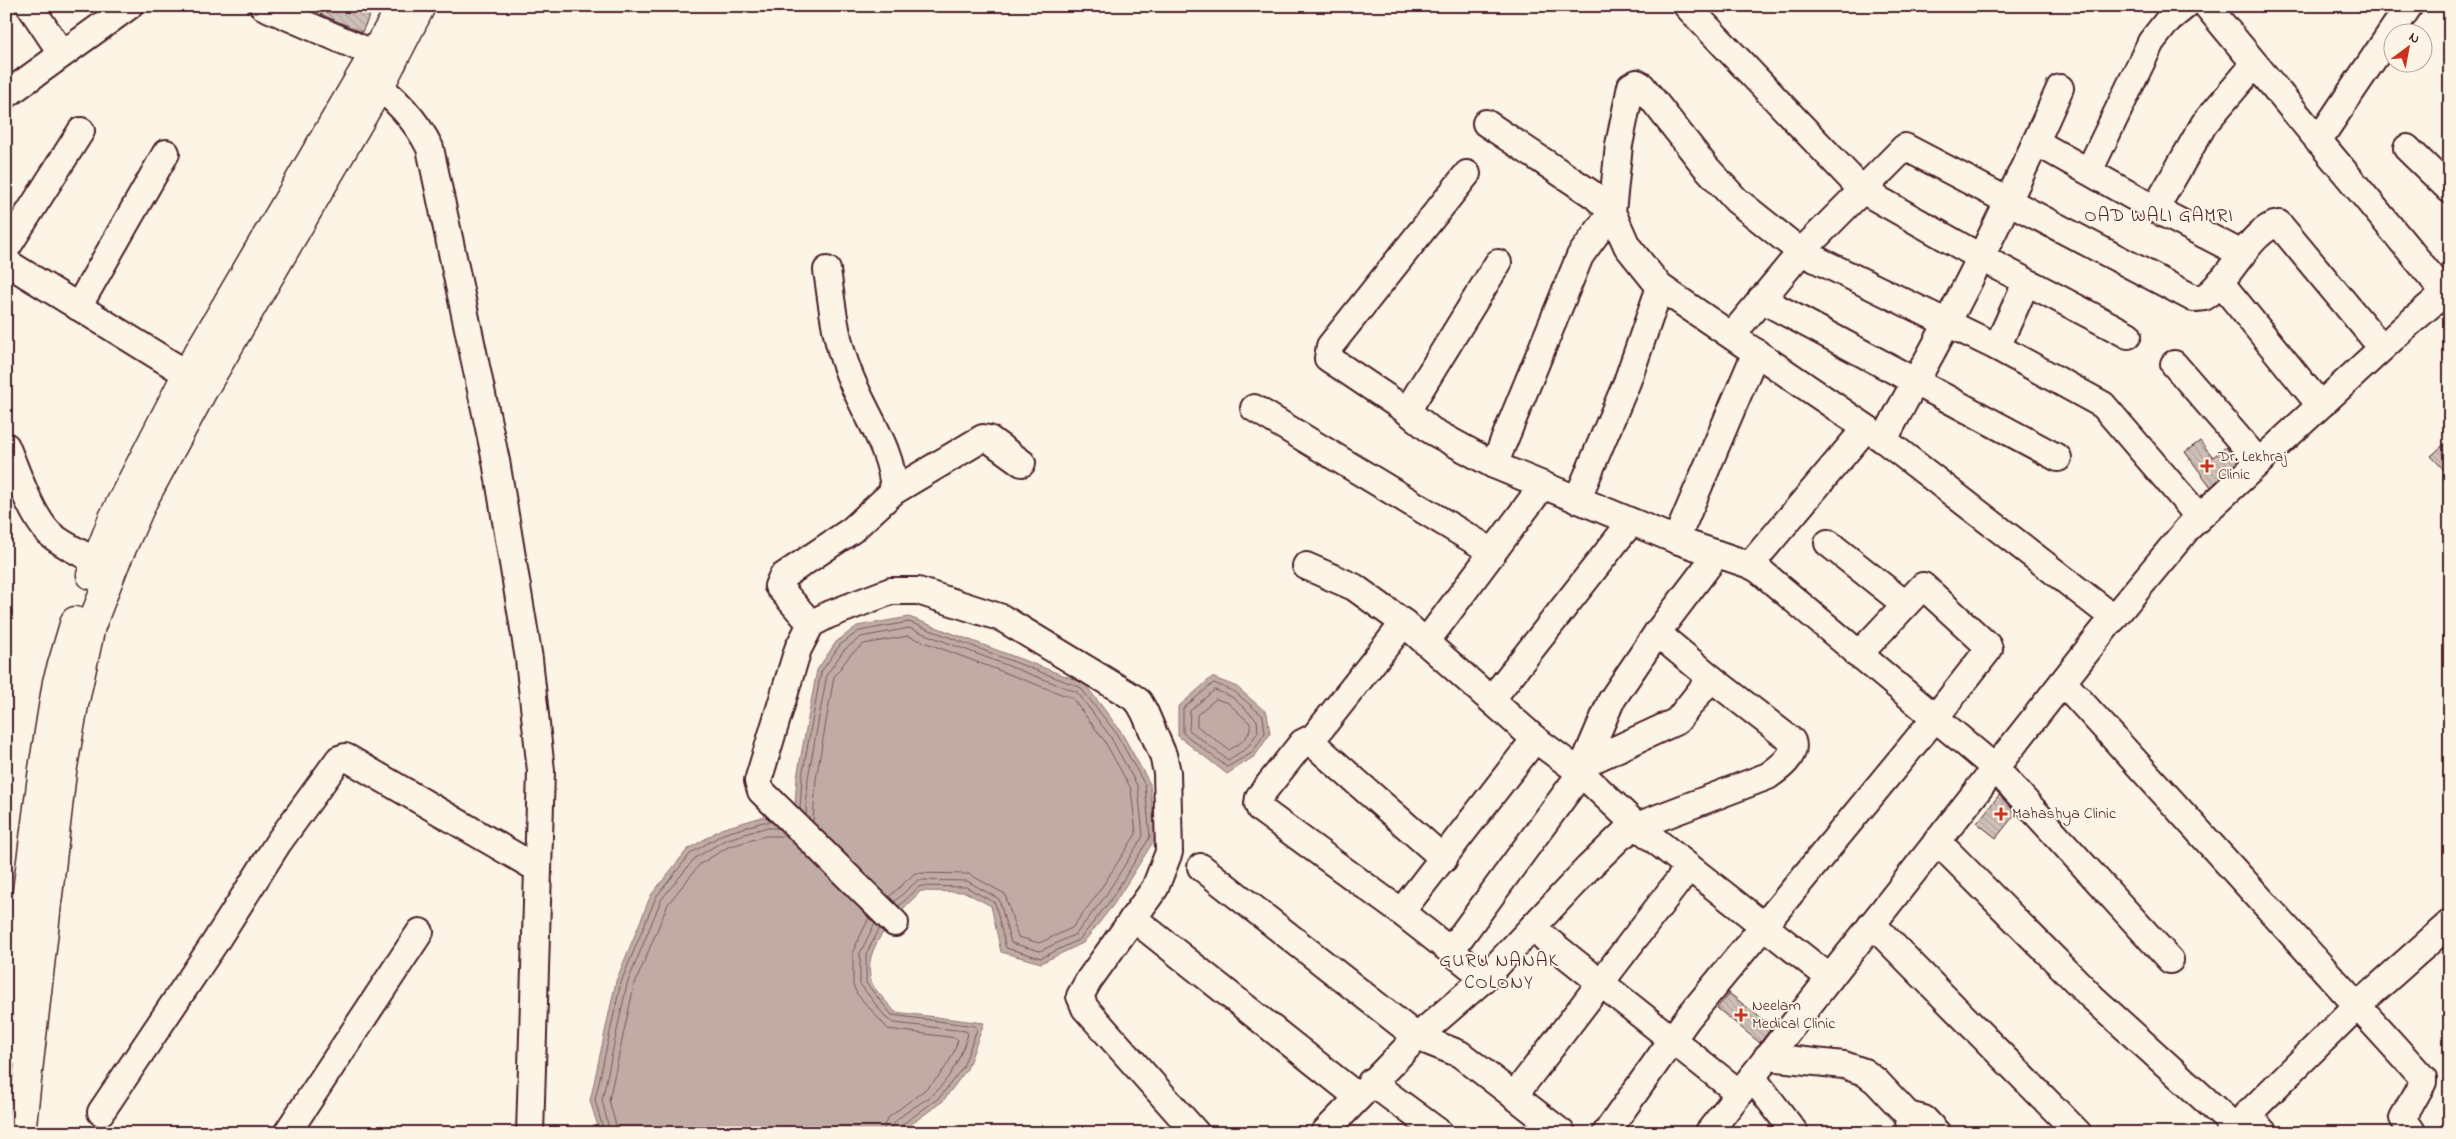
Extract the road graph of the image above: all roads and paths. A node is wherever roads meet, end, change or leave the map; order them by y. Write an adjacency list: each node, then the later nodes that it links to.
1 (30, 6): 10 (street)
2 (129, 6): 10 (street)
3 (263, 6): 12 (street)
4 (400, 6): 12 (main road)
5 (421, 6): 12 (main road)
6 (1688, 6): 23 (street)
7 (2185, 6): 21 (street)
8 (2207, 6): 11 (street)
9 (2409, 6): 17 (street)
10 (62, 54): 14 (street)
11 (2254, 65): 17 (street); 26 (street)
12 (377, 69): 48 (main road); 91 (street); 107 (main road)
13 (2060, 88): 18 (street)
14 (6, 95)
15 (1486, 123): 27 (street)
16 (81, 131): 28 (street)
17 (2318, 141): 38 (street)
18 (2036, 142): 21 (street); 25 (street)
19 (2407, 148): 24 (street)
20 (166, 153): 40 (street)
21 (2090, 171): 26 (street)
22 (1466, 174): 52 (street)
23 (1862, 190): 25 (street); 29 (street); 31 (street)
24 (2450, 190)
25 (2007, 201): 31 (street); 35 (street)
26 (2155, 209): 30 (street)
27 (1612, 212): 29 (street); 37 (street); 58 (street)
28 (6, 249)
29 (1802, 252): 39 (street); 41 (street)
30 (2242, 254): 35 (street); 45 (street)
31 (1980, 258): 36 (street); 41 (street)
32 (6, 262): 40 (street)
33 (1498, 263): 52 (street)
34 (827, 270): 60 (street)
35 (2220, 282): 50 (street)
36 (2026, 283): 43 (street); 44 (street)
37 (1660, 287): 42 (street); 61 (street)
38 (2447, 290): 45 (street)
39 (1761, 299): 42 (street); 49 (street)
40 (78, 307): 48 (street)
41 (1947, 324): 44 (street); 49 (street)
42 (1732, 335): 46 (street)
43 (2128, 335)
44 (1997, 347): 62 (street)
45 (2382, 348): 50 (street)
46 (1756, 352): 53 (street); 64 (street)
47 (2174, 364): 56 (street)
48 (187, 374): 68 (main road)
49 (1913, 382): 53 (street); 55 (street)
50 (2320, 405): 56 (street)
51 (1254, 408): 66 (street)
52 (1407, 411): 58 (street)
53 (1875, 434): 69 (street); 72 (street)
54 (6, 446): 68 (street)
55 (2058, 458)
56 (2259, 462): 62 (street)
57 (1022, 463): 60 (street)
58 (1494, 464): 59 (street)
59 (1543, 485): 61 (street); 66 (street)
60 (894, 491): 74 (street)
61 (1577, 500): 63 (street)
62 (2199, 517): 72 (street)
63 (1631, 522): 64 (street); 80 (street)
64 (1676, 540): 67 (street)
65 (1828, 543): 71 (street)
66 (1493, 552): 76 (street)
67 (1716, 554): 69 (street); 75 (street)
68 (96, 561): 104 (main road)
69 (1750, 564): 77 (street)
70 (1306, 566): 73 (street)
71 (1905, 604): 77 (street); 81 (street)
72 (2114, 618): 79 (street)
73 (1404, 623): 76 (street); 83 (street)
74 (812, 624): 93 (street); 94 (street)
75 (1657, 633): 78 (street); 85 (street)
76 (1426, 642): 80 (street)
77 (1858, 655): 81 (street)
78 (1711, 678): 85 (street); 86 (street)
79 (2063, 682): 84 (street); 106 (street)
80 (1491, 700): 82 (street)
81 (1935, 718): 84 (street); 97 (street)
82 (1535, 739): 85 (street); 88 (street)
83 (1309, 740): 88 (street); 92 (street)
84 (1995, 768): 87 (street); 101 (street)
85 (1582, 769): 86 (street); 100 (street)
86 (1637, 826): 90 (street); 98 (street)
87 (1937, 841): 96 (street); 116 (street)
88 (1444, 859): 92 (street)
89 (1201, 867): 108 (street)
90 (1689, 867): 97 (street); 105 (street)
91 (538, 870): 114 (street); 120 (street)
92 (1401, 912): 100 (street)
93 (1133, 918): 112 (street); 117 (street)
94 (895, 923)
95 (2450, 923): 106 (street)
96 (1872, 924): 103 (street); 128 (street)
97 (1764, 926): 103 (street); 109 (street)
98 (1532, 928): 102 (street); 105 (street)
99 (420, 932): 119 (street)
100 (1451, 950): 102 (street)
101 (2170, 960)
102 (1485, 978): 108 (street)
103 (1830, 978): 111 (street)
104 (10, 982): 107 (street); 110 (main road)
105 (1601, 983): 109 (street); 113 (street)
106 (2357, 1006): 116 (street); 129 (street)
107 (34, 1016): 118 (main road)
108 (1417, 1037): 112 (street); 113 (street)
109 (1672, 1040): 111 (street); 124 (street)
110 (6, 1053)
111 (1753, 1076): 115 (street); 125 (street); 126 (street)
112 (1364, 1089): 121 (street); 122 (street)
113 (1514, 1096): 123 (street)
114 (101, 1112)
115 (1910, 1124): 127 (street)
116 (2244, 1127)
117 (1186, 1130)
118 (21, 1133)
119 (287, 1133)
120 (530, 1133)
121 (1324, 1133)
122 (1440, 1133)
123 (1562, 1133)
124 (1606, 1133)
125 (1708, 1133)
126 (1795, 1133)
127 (1937, 1133)
128 (2078, 1133)
129 (2413, 1133)

